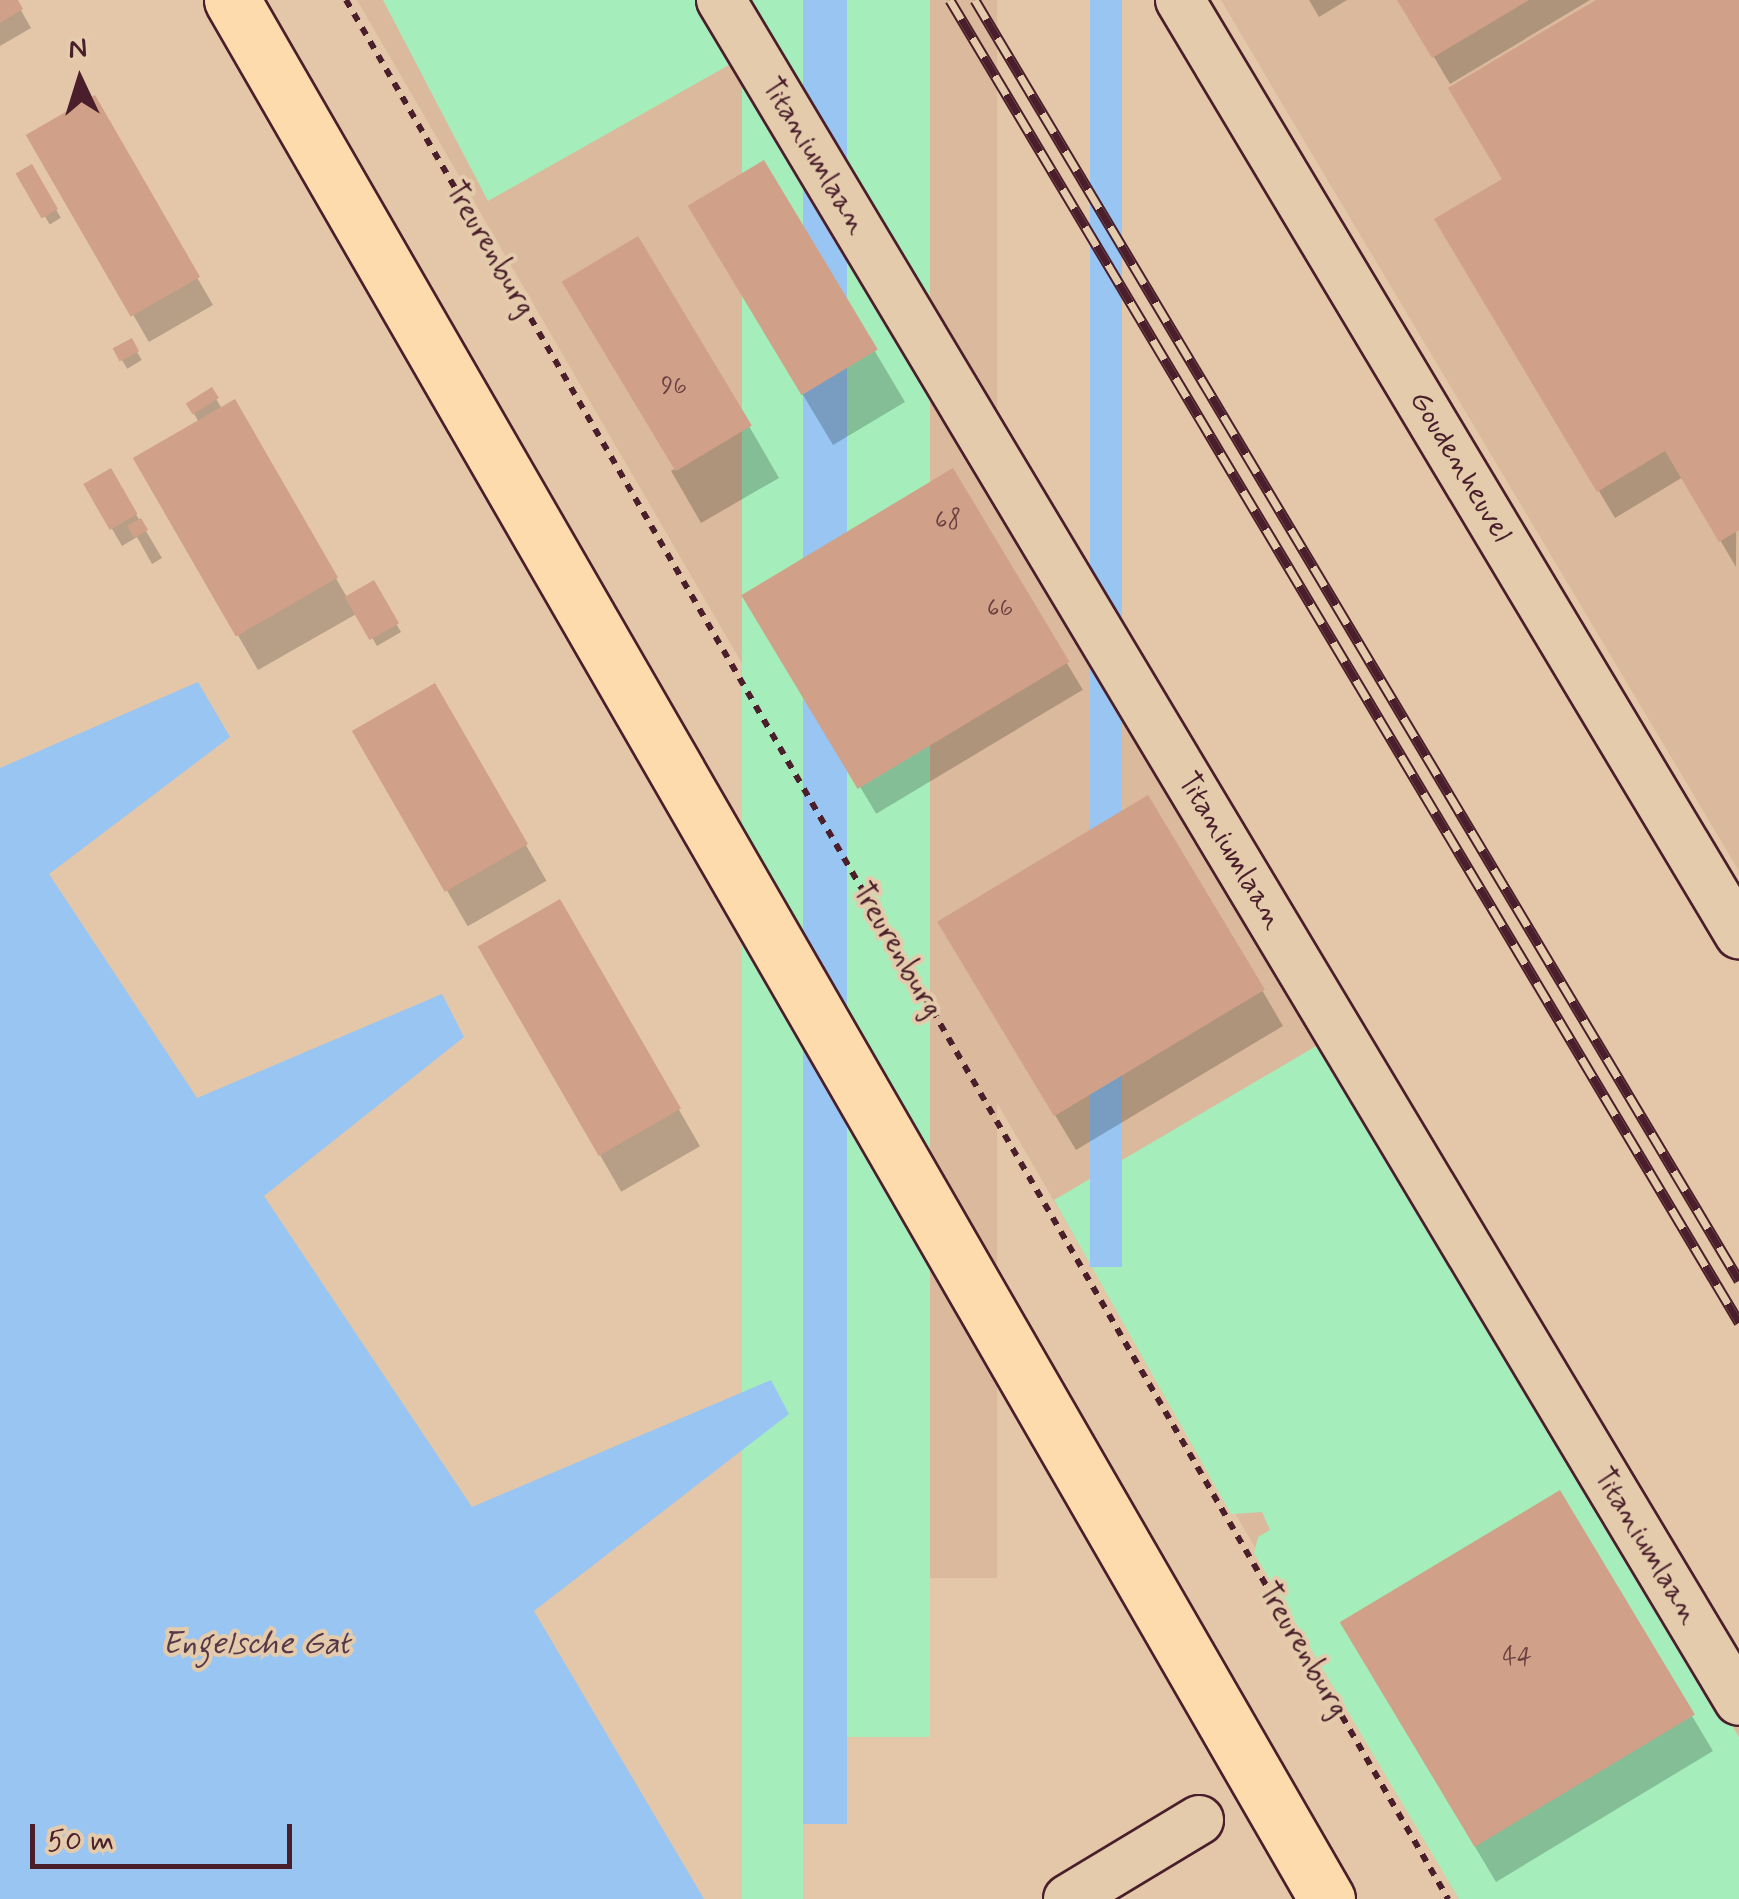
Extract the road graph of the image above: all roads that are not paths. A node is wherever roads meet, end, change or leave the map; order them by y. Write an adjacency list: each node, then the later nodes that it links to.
1 (232, 0): 8 (main road)
2 (721, 0): 5 (street, Titaniumlaan)
3 (1180, 0): 4 (street, Goudenheuvel)
4 (1739, 934)
5 (1739, 1701)
6 (1199, 1820): 7 (street)
7 (1068, 1899)
8 (1327, 1899)

